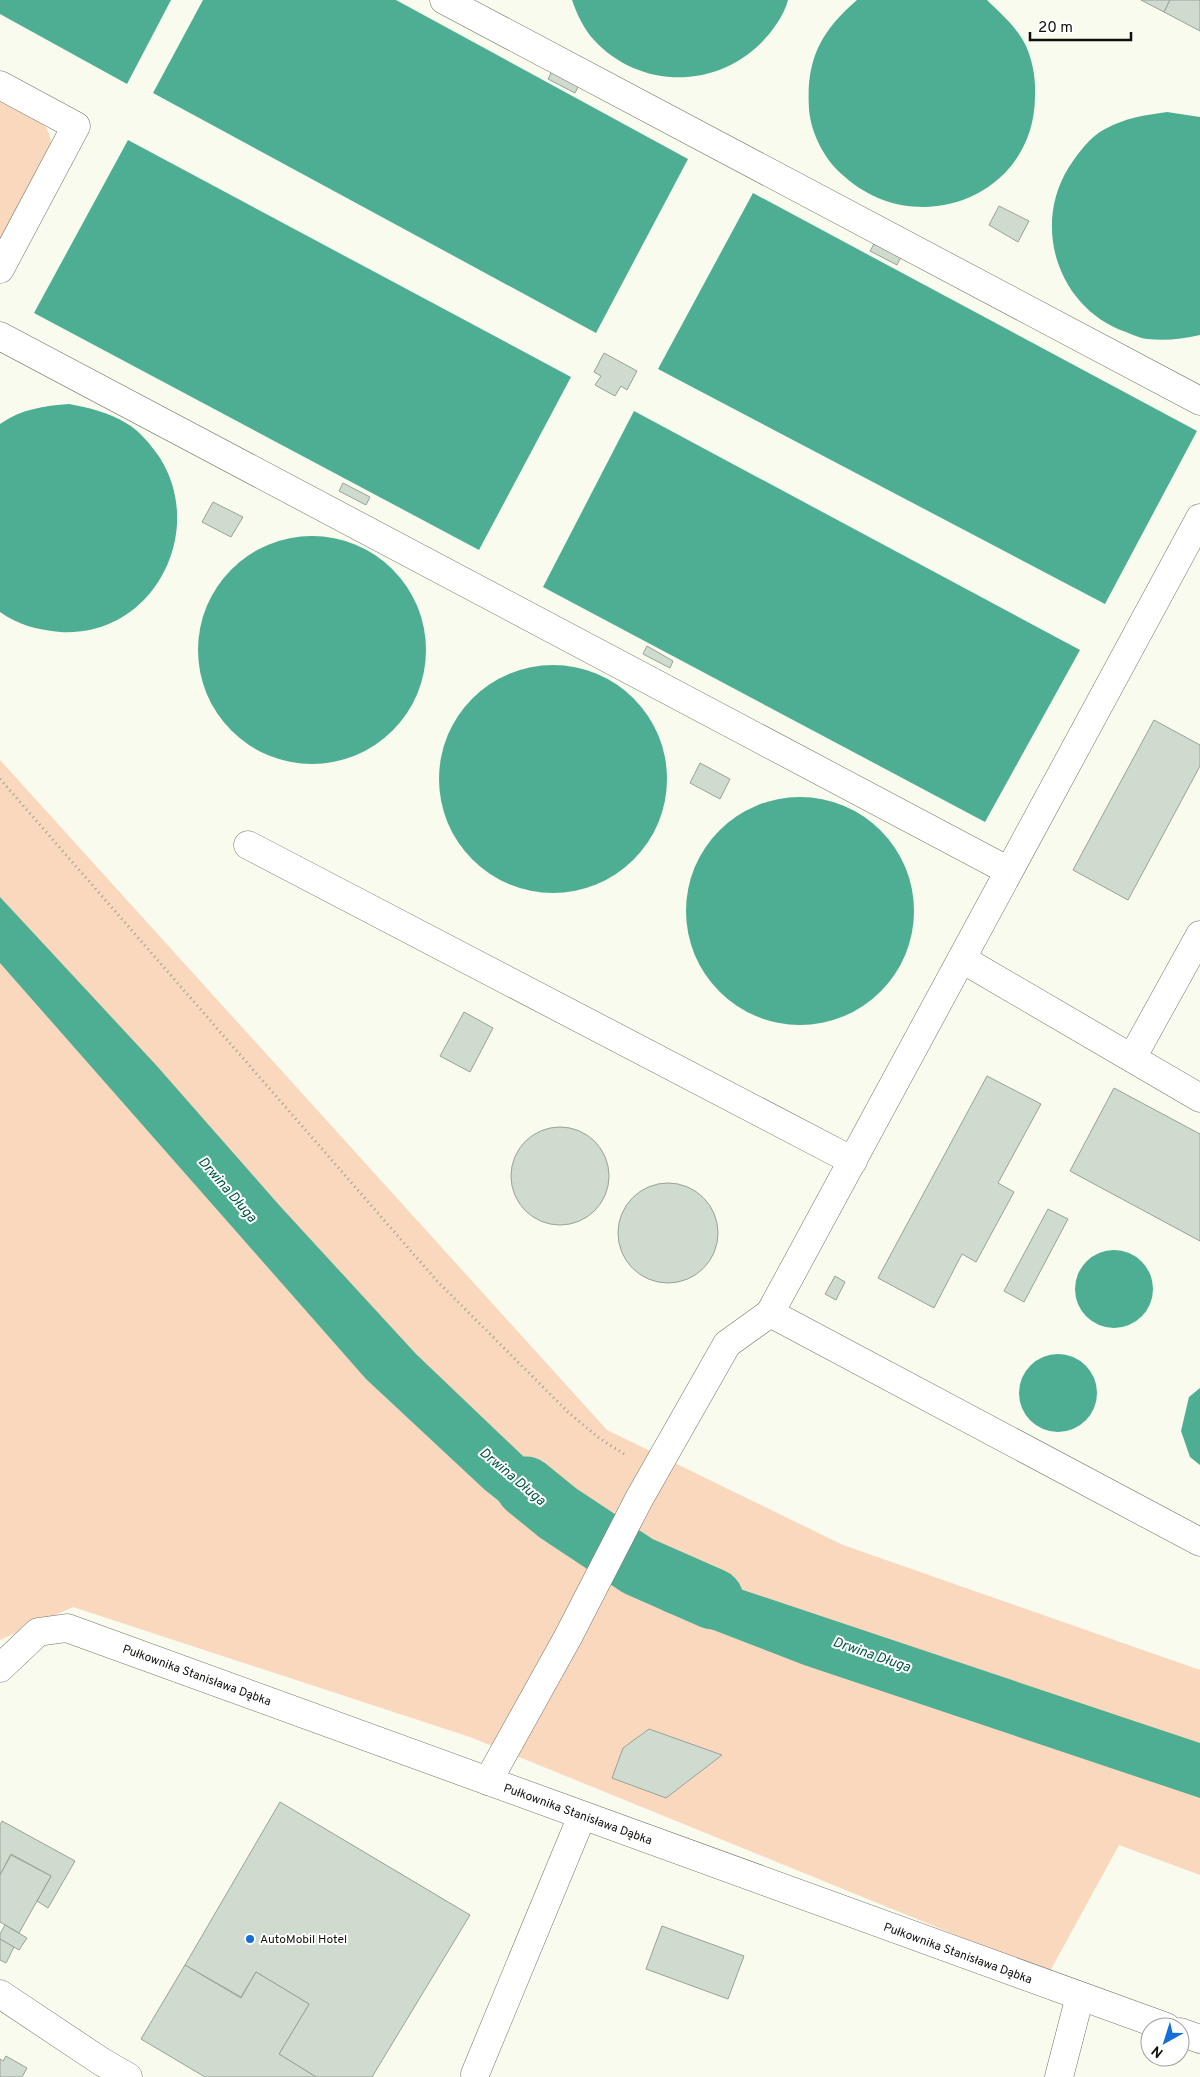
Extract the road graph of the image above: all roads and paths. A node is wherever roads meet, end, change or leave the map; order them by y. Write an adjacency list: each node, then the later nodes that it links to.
1 (444, 0): 5 (street)
2 (0, 85): 3 (street)
3 (0, 269)
4 (0, 336): 9 (street)
5 (1200, 401)
6 (1200, 518): 9 (street)
7 (0, 779): 16 (path)
8 (248, 845): 14 (street)
9 (1009, 871): 11 (street)
10 (1200, 935): 12 (street)
11 (962, 959): 12 (street); 14 (street)
12 (1132, 1058): 13 (street)
13 (1200, 1098)
14 (852, 1161): 15 (street)
15 (770, 1313): 16 (street); 17 (street)
16 (655, 1472): 19 (street)
17 (1200, 1542)
18 (0, 1668): 19 (street, Pułkownika Stanisława Dąbka)
19 (488, 1781): 20 (street, Pułkownika Stanisława Dąbka)
20 (582, 1816): 22 (street, Pułkownika Stanisława Dąbka); 24 (street)
21 (0, 1994): 25 (street)
22 (1080, 1996): 23 (street, Pułkownika Stanisława Dąbka); 26 (street)
23 (1140, 2018)
24 (475, 2074)
25 (128, 2077)
26 (1059, 2077)

